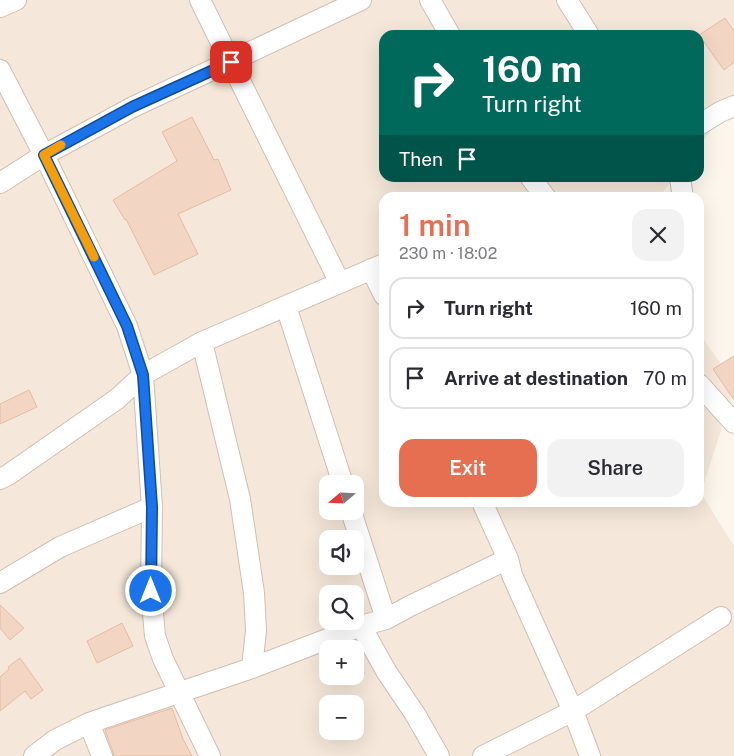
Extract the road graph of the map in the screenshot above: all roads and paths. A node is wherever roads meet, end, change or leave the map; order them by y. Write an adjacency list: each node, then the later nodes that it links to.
1 (16, 0): 6 (street)
2 (200, 0): 9 (street)
3 (361, 0): 9 (street)
4 (430, 0): 7 (street)
5 (567, 0): 8 (street)
6 (0, 7)
7 (447, 30)
8 (587, 30)
9 (231, 62): 13 (street); 16 (street)
10 (0, 70): 13 (street)
11 (734, 106): 12 (street)
12 (704, 122)
13 (44, 155): 14 (street); 19 (street)
14 (0, 183)
15 (378, 267): 16 (street)
16 (340, 283): 17 (street)
17 (286, 306): 18 (street); 22 (street)
18 (202, 342): 19 (street); 34 (street)
19 (143, 375): 23 (street); 24 (street)
20 (704, 390): 21 (street)
21 (734, 423)
22 (339, 475)
23 (0, 479)
24 (152, 507): 28 (street); 35 (street)
25 (484, 507): 27 (street)
26 (354, 520): 30 (street)
27 (508, 559): 30 (street); 36 (street)
28 (0, 583)
29 (721, 616): 36 (street)
30 (386, 619): 31 (street)
31 (364, 625)
32 (351, 630): 34 (street)
33 (363, 630): 41 (street)
34 (252, 668): 35 (street)
35 (179, 693): 37 (street); 40 (street)
36 (573, 710): 42 (street); 43 (street)
37 (89, 722): 38 (street); 39 (street)
38 (34, 756)
39 (102, 756)
40 (210, 756)
41 (439, 756)
42 (484, 756)
43 (590, 756)

